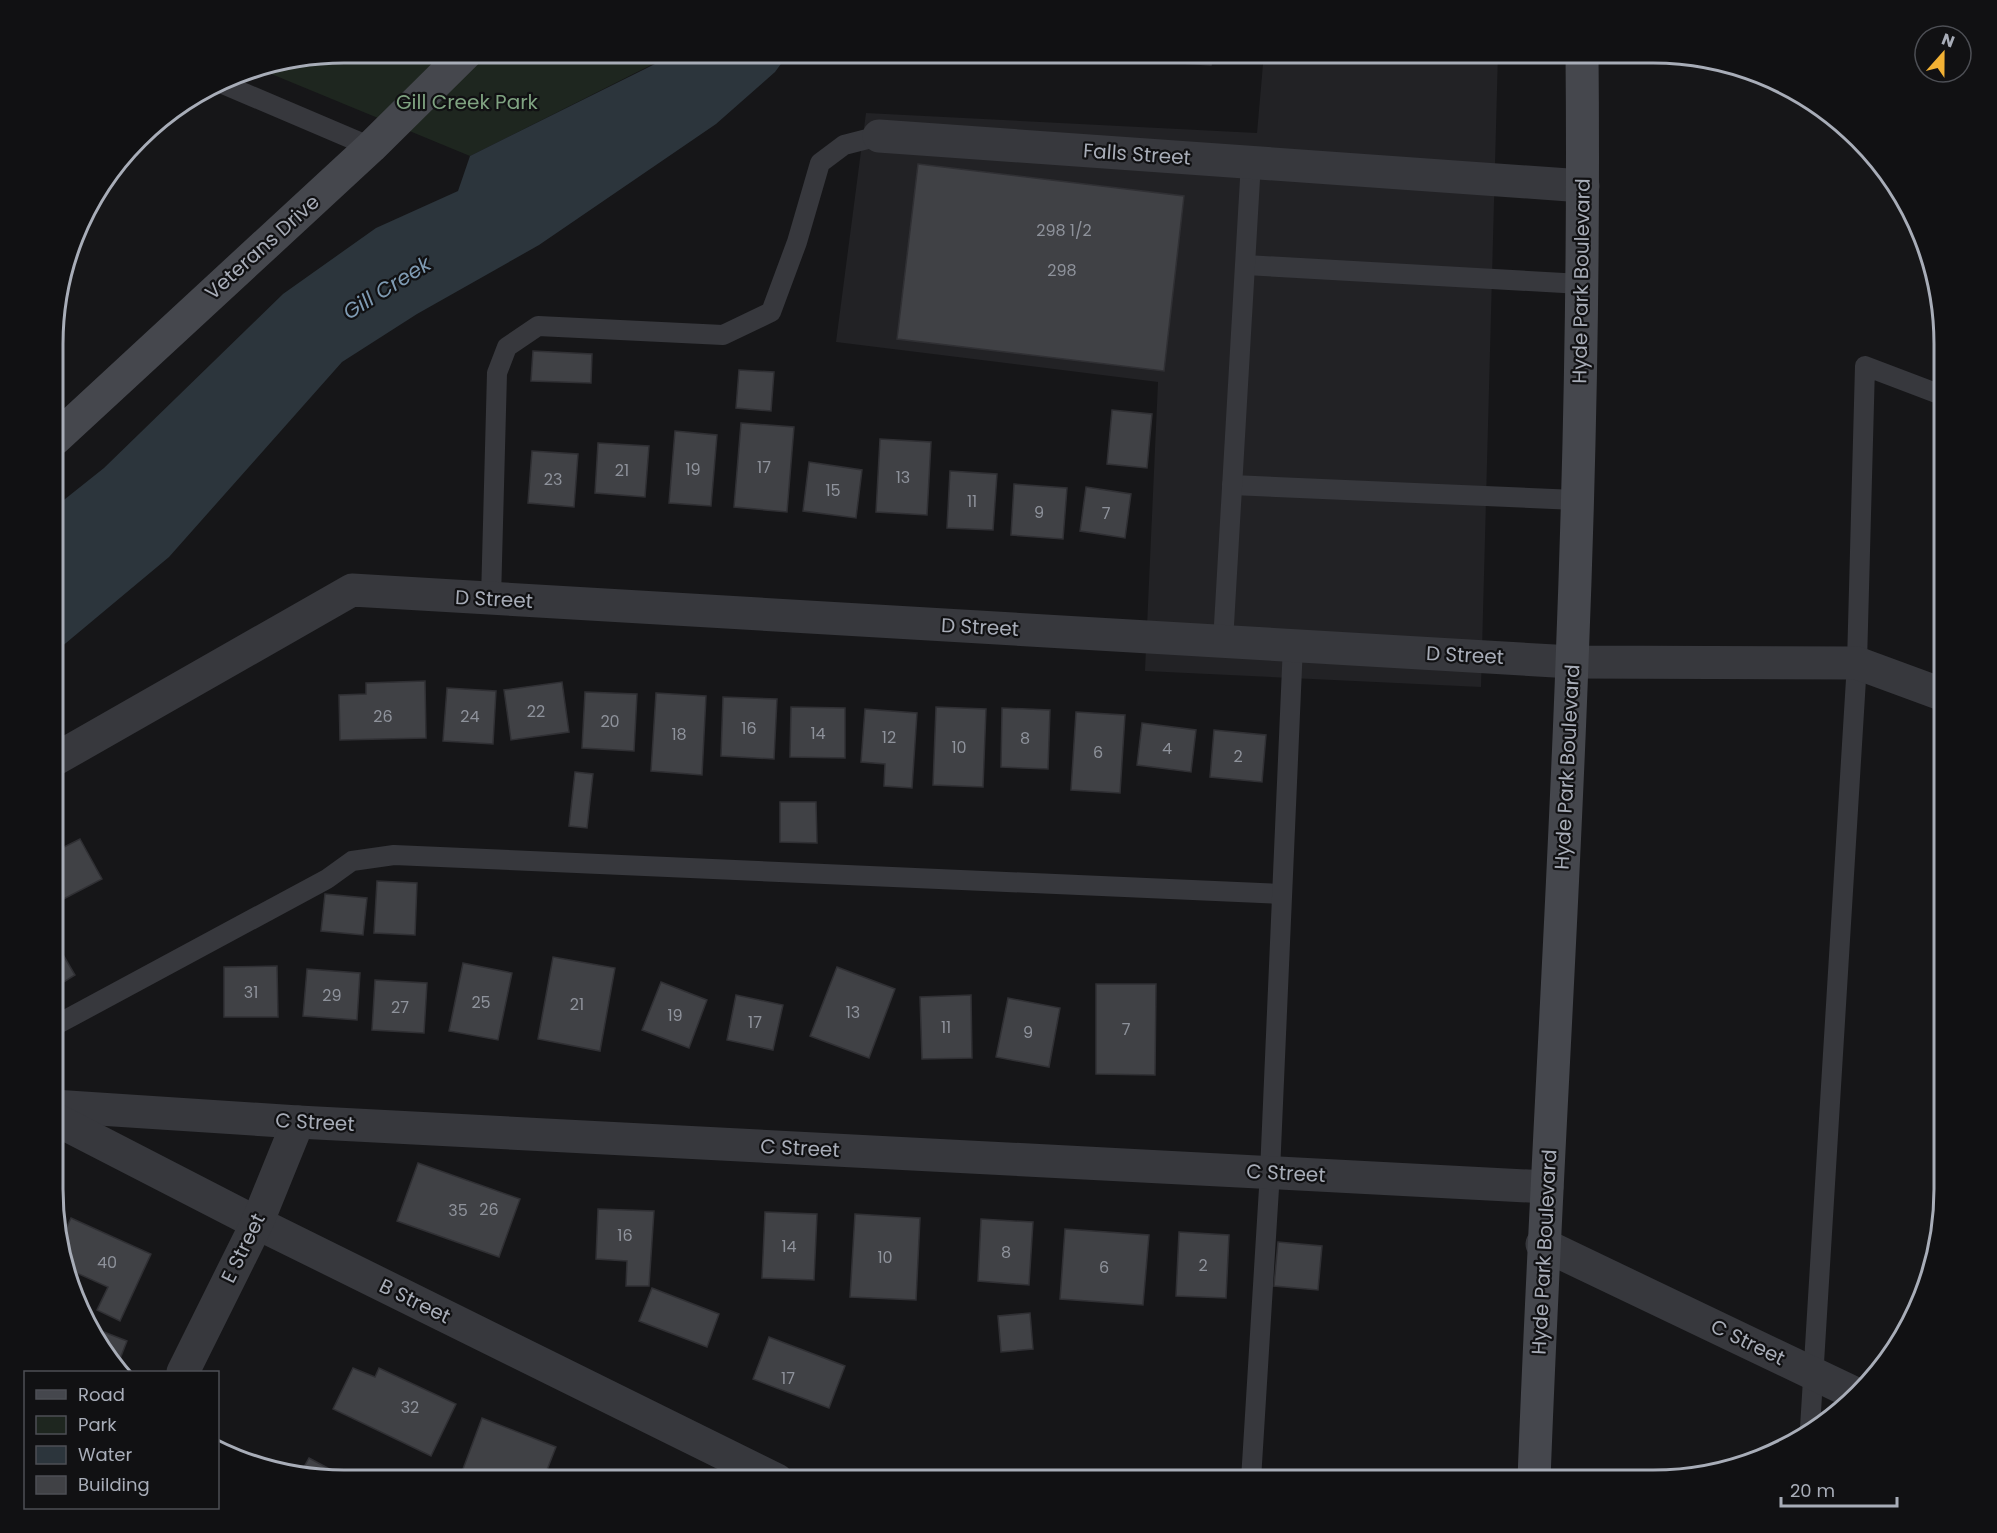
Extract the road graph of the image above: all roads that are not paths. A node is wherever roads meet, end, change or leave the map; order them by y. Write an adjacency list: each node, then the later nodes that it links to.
1 (455, 63): 5 (main road, Veterans Drive)
2 (1582, 63): 7 (main road, Hyde Park Boulevard)
3 (230, 87): 5 (lane)
4 (879, 136): 6 (street, Falls Street); 14 (lane, Falls Street)
5 (371, 147): 11 (main road, Veterans Drive)
6 (1251, 162): 7 (street, Falls Street); 8 (lane)
7 (1583, 186): 9 (main road, Hyde Park Boulevard)
8 (1246, 265): 9 (lane); 12 (lane)
9 (1581, 284): 13 (main road, Hyde Park Boulevard)
10 (1934, 392): 18 (lane)
11 (63, 432)
12 (1232, 485): 13 (lane); 15 (lane)
13 (1576, 500): 17 (main road, Hyde Park Boulevard)
14 (491, 599): 15 (street, D Street); 20 (street, D Street)
15 (1223, 642): 16 (street, D Street)
16 (1293, 645): 17 (street, D Street); 21 (lane)
17 (1572, 662): 18 (street, D Street); 27 (main road, Hyde Park Boulevard)
18 (1857, 663): 19 (street, D Street); 31 (lane)
19 (1934, 691)
20 (63, 755)
21 (1282, 894): 22 (lane); 26 (lane)
22 (63, 1021)
23 (63, 1107): 24 (street, C Street)
24 (298, 1122): 26 (street, C Street); 28 (street, E Street)
25 (63, 1123): 28 (street, B Street)
26 (1270, 1172): 27 (street, C Street); 35 (lane)
27 (1547, 1187): 29 (main road, Hyde Park Boulevard)
28 (257, 1223): 30 (street, E Street); 34 (street, B Street)
29 (1542, 1244): 31 (street, C Street); 36 (main road, Hyde Park Boulevard)
30 (183, 1371)
31 (1813, 1373): 32 (street, C Street); 33 (lane)
32 (1849, 1391)
33 (1810, 1422)
34 (757, 1470)
35 (1252, 1470)
36 (1534, 1470)

